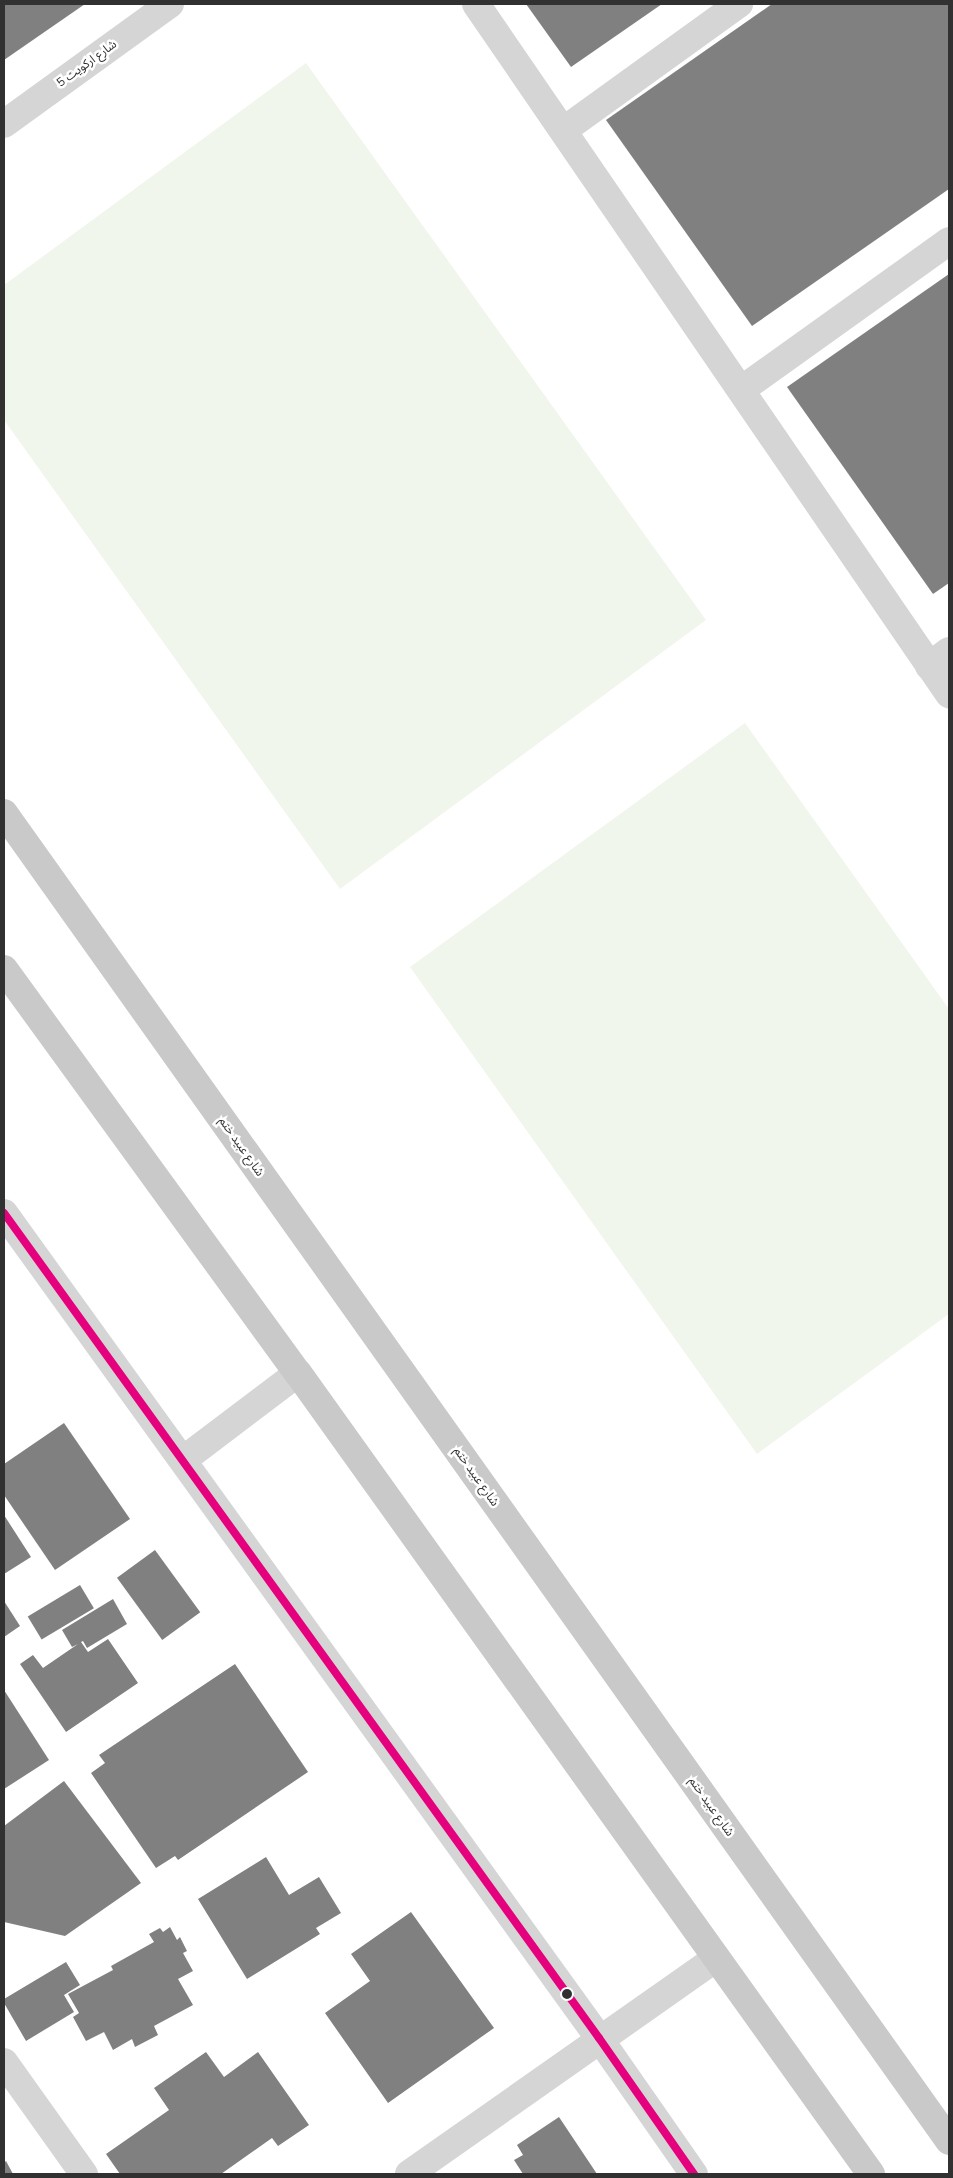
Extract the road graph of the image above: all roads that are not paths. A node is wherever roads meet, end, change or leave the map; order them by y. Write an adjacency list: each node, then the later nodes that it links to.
1 (476, 4): 5 (street)
2 (739, 4): 5 (street)
3 (163, 6): 4 (street, شارع اركويت 5)
4 (4, 124)
5 (564, 130): 7 (street)
6 (949, 241): 7 (street)
7 (741, 390): 8 (street)
8 (939, 659): 9 (street)
9 (949, 694)
10 (4, 813): 18 (main road, شارع عبيد ختم)
11 (4, 969): 13 (main road)
12 (4, 1213): 14 (street)
13 (298, 1373): 14 (street); 15 (main road)
14 (183, 1460): 16 (street)
15 (716, 1958): 16 (street); 22 (main road)
16 (599, 2038): 20 (street); 21 (street)
17 (4, 2062): 19 (street)
18 (949, 2141)
19 (84, 2174)
20 (409, 2174)
21 (694, 2174)
22 (871, 2174)

